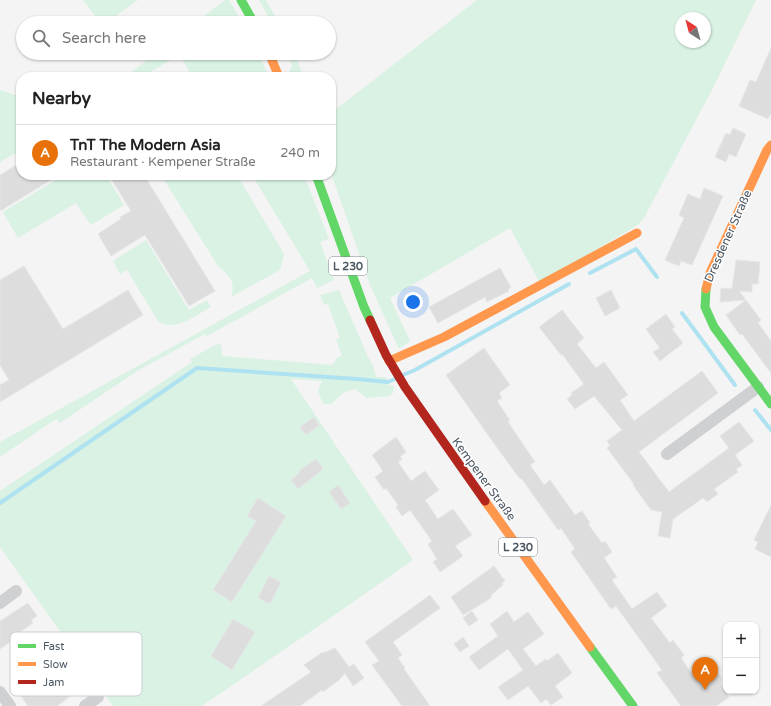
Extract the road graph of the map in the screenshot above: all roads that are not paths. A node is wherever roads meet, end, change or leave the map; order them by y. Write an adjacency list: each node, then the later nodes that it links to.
1 (241, 0): 2 (main road)
2 (250, 16)
3 (272, 60): 4 (main road)
4 (277, 72)
5 (771, 145): 9 (main road, Dresdener Straße)
6 (318, 180): 8 (main road, Kempener Straße / L 230)
7 (638, 232): 8 (main road)
8 (388, 358): 18 (main road, Kempener Straße / L 230)
9 (758, 387): 10 (main road, Dresdener Straße); 11 (street)
10 (771, 404)
11 (666, 454)
12 (16, 591): 13 (street)
13 (0, 603)
14 (0, 692): 16 (street)
15 (98, 697): 17 (street)
16 (10, 706)
17 (85, 706)
18 (633, 706)

